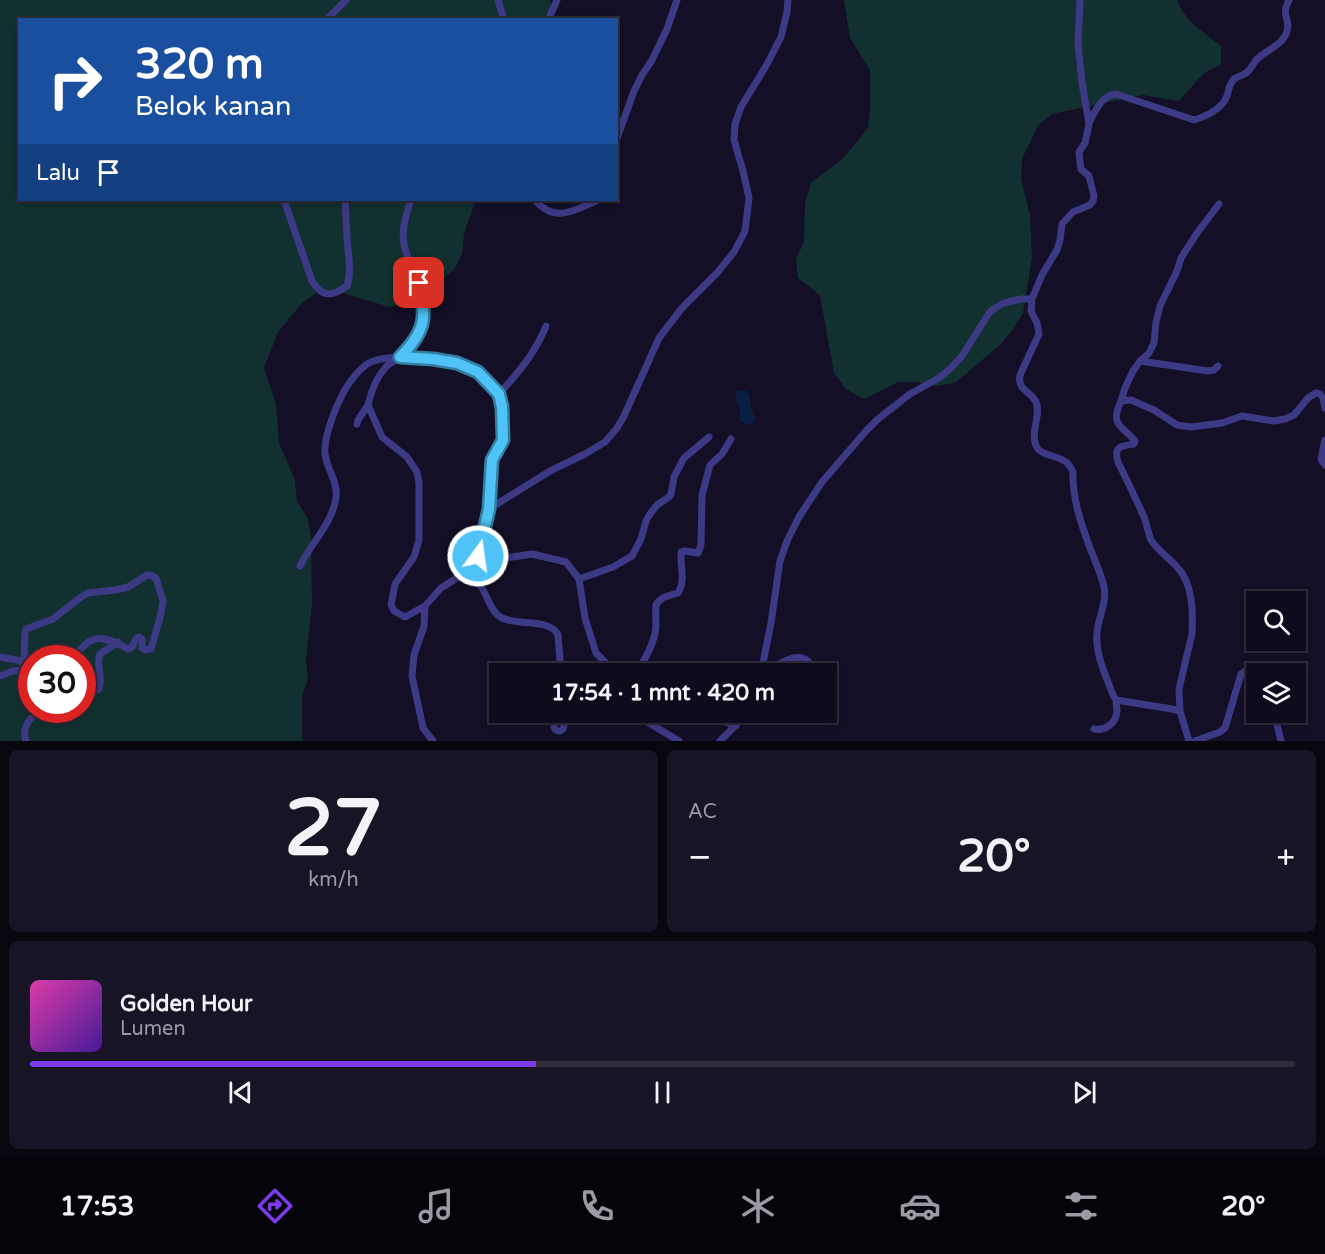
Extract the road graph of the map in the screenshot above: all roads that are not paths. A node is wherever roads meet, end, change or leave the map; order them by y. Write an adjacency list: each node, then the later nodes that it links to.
1 (346, 0): 8 (street)
2 (498, 0): 9 (street)
3 (556, 0): 10 (street)
4 (676, 0): 12 (street)
5 (788, 0): 33 (street)
6 (1080, 0): 11 (street)
7 (1289, 0): 11 (street)
8 (328, 18)
9 (503, 18)
10 (549, 18)
11 (1089, 124): 19 (street)
12 (618, 135)
13 (284, 201): 14 (street)
14 (345, 201)
15 (411, 201): 21 (street)
16 (536, 201): 17 (street)
17 (596, 201)
18 (1219, 204): 22 (street)
19 (1032, 299): 46 (street); 53 (street)
20 (546, 326): 24 (street)
21 (400, 357): 24 (street); 26 (street); 34 (street)
22 (1140, 361): 23 (street); 25 (street)
23 (1218, 366)
24 (499, 394): 33 (street)
25 (1121, 401): 27 (street); 54 (street)
26 (368, 405): 28 (street); 37 (street)
27 (1325, 408)
28 (357, 424)
29 (709, 437): 36 (street)
30 (731, 439): 45 (street)
31 (1325, 440): 32 (street)
32 (1325, 465)
33 (489, 509): 35 (street)
34 (300, 566)
35 (463, 574): 36 (street); 37 (street); 43 (street)
36 (579, 579): 44 (street)
37 (425, 606): 63 (street)
38 (118, 642): 39 (street); 40 (street); 52 (street)
39 (26, 645)
40 (85, 645)
41 (0, 657): 42 (street)
42 (18, 660)
43 (560, 663)
44 (606, 663)
45 (643, 663)
46 (763, 663)
47 (780, 663): 48 (street)
48 (809, 663)
49 (1246, 670): 67 (street)
50 (18, 671): 51 (street)
51 (0, 676)
52 (96, 690)
53 (1116, 700): 54 (street); 61 (street)
54 (1179, 711): 66 (street)
55 (27, 723): 62 (street)
56 (649, 723): 64 (street)
57 (728, 723): 60 (street)
58 (739, 723): 60 (street)
59 (1277, 723): 68 (street)
60 (736, 726): 65 (street)
61 (1094, 729)
62 (26, 741)
63 (433, 741)
64 (679, 741)
65 (720, 741)
66 (1189, 741)
67 (1195, 741)
68 (1281, 741)

